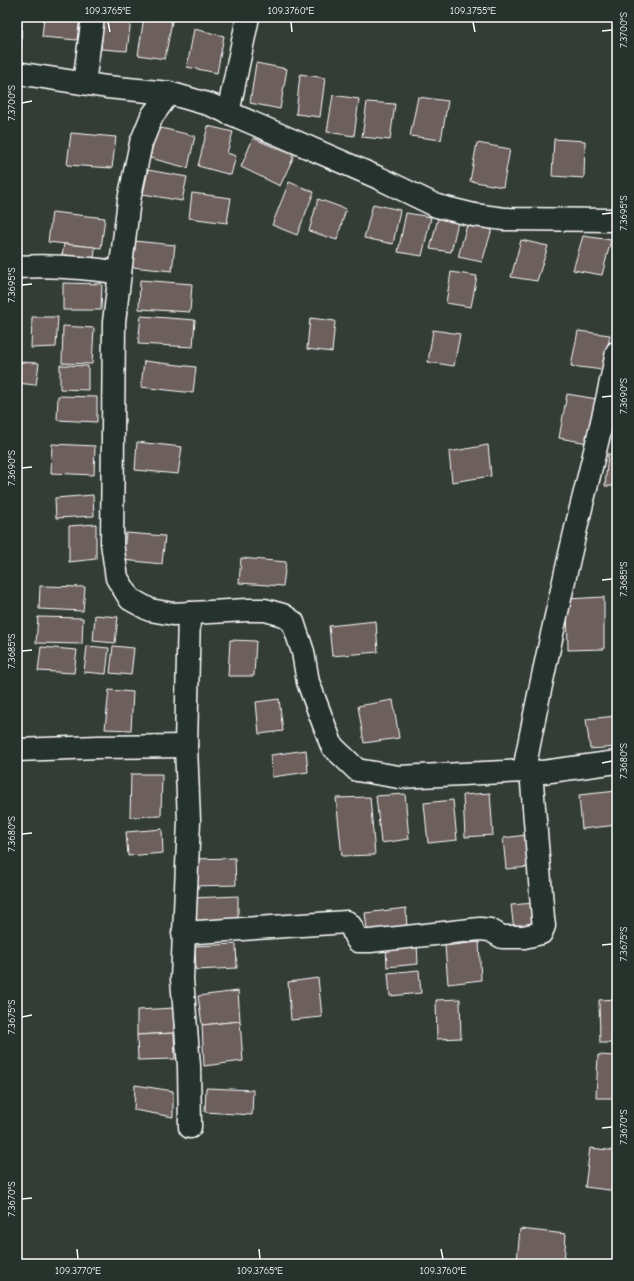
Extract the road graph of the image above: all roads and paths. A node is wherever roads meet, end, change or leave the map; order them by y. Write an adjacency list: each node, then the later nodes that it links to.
1 (93, 17): 4 (street)
2 (248, 17): 6 (street)
3 (17, 73): 4 (street)
4 (84, 83): 5 (street)
5 (169, 93): 6 (street); 9 (street)
6 (228, 112): 7 (street)
7 (617, 220)
8 (17, 266): 9 (street)
9 (120, 274): 11 (street)
10 (617, 352): 15 (street)
11 (189, 613): 12 (street); 15 (street)
12 (186, 746): 13 (street); 16 (street)
13 (17, 750)
14 (617, 762): 15 (street)
15 (528, 771): 16 (street)
16 (183, 932): 17 (street)
17 (190, 1127)

